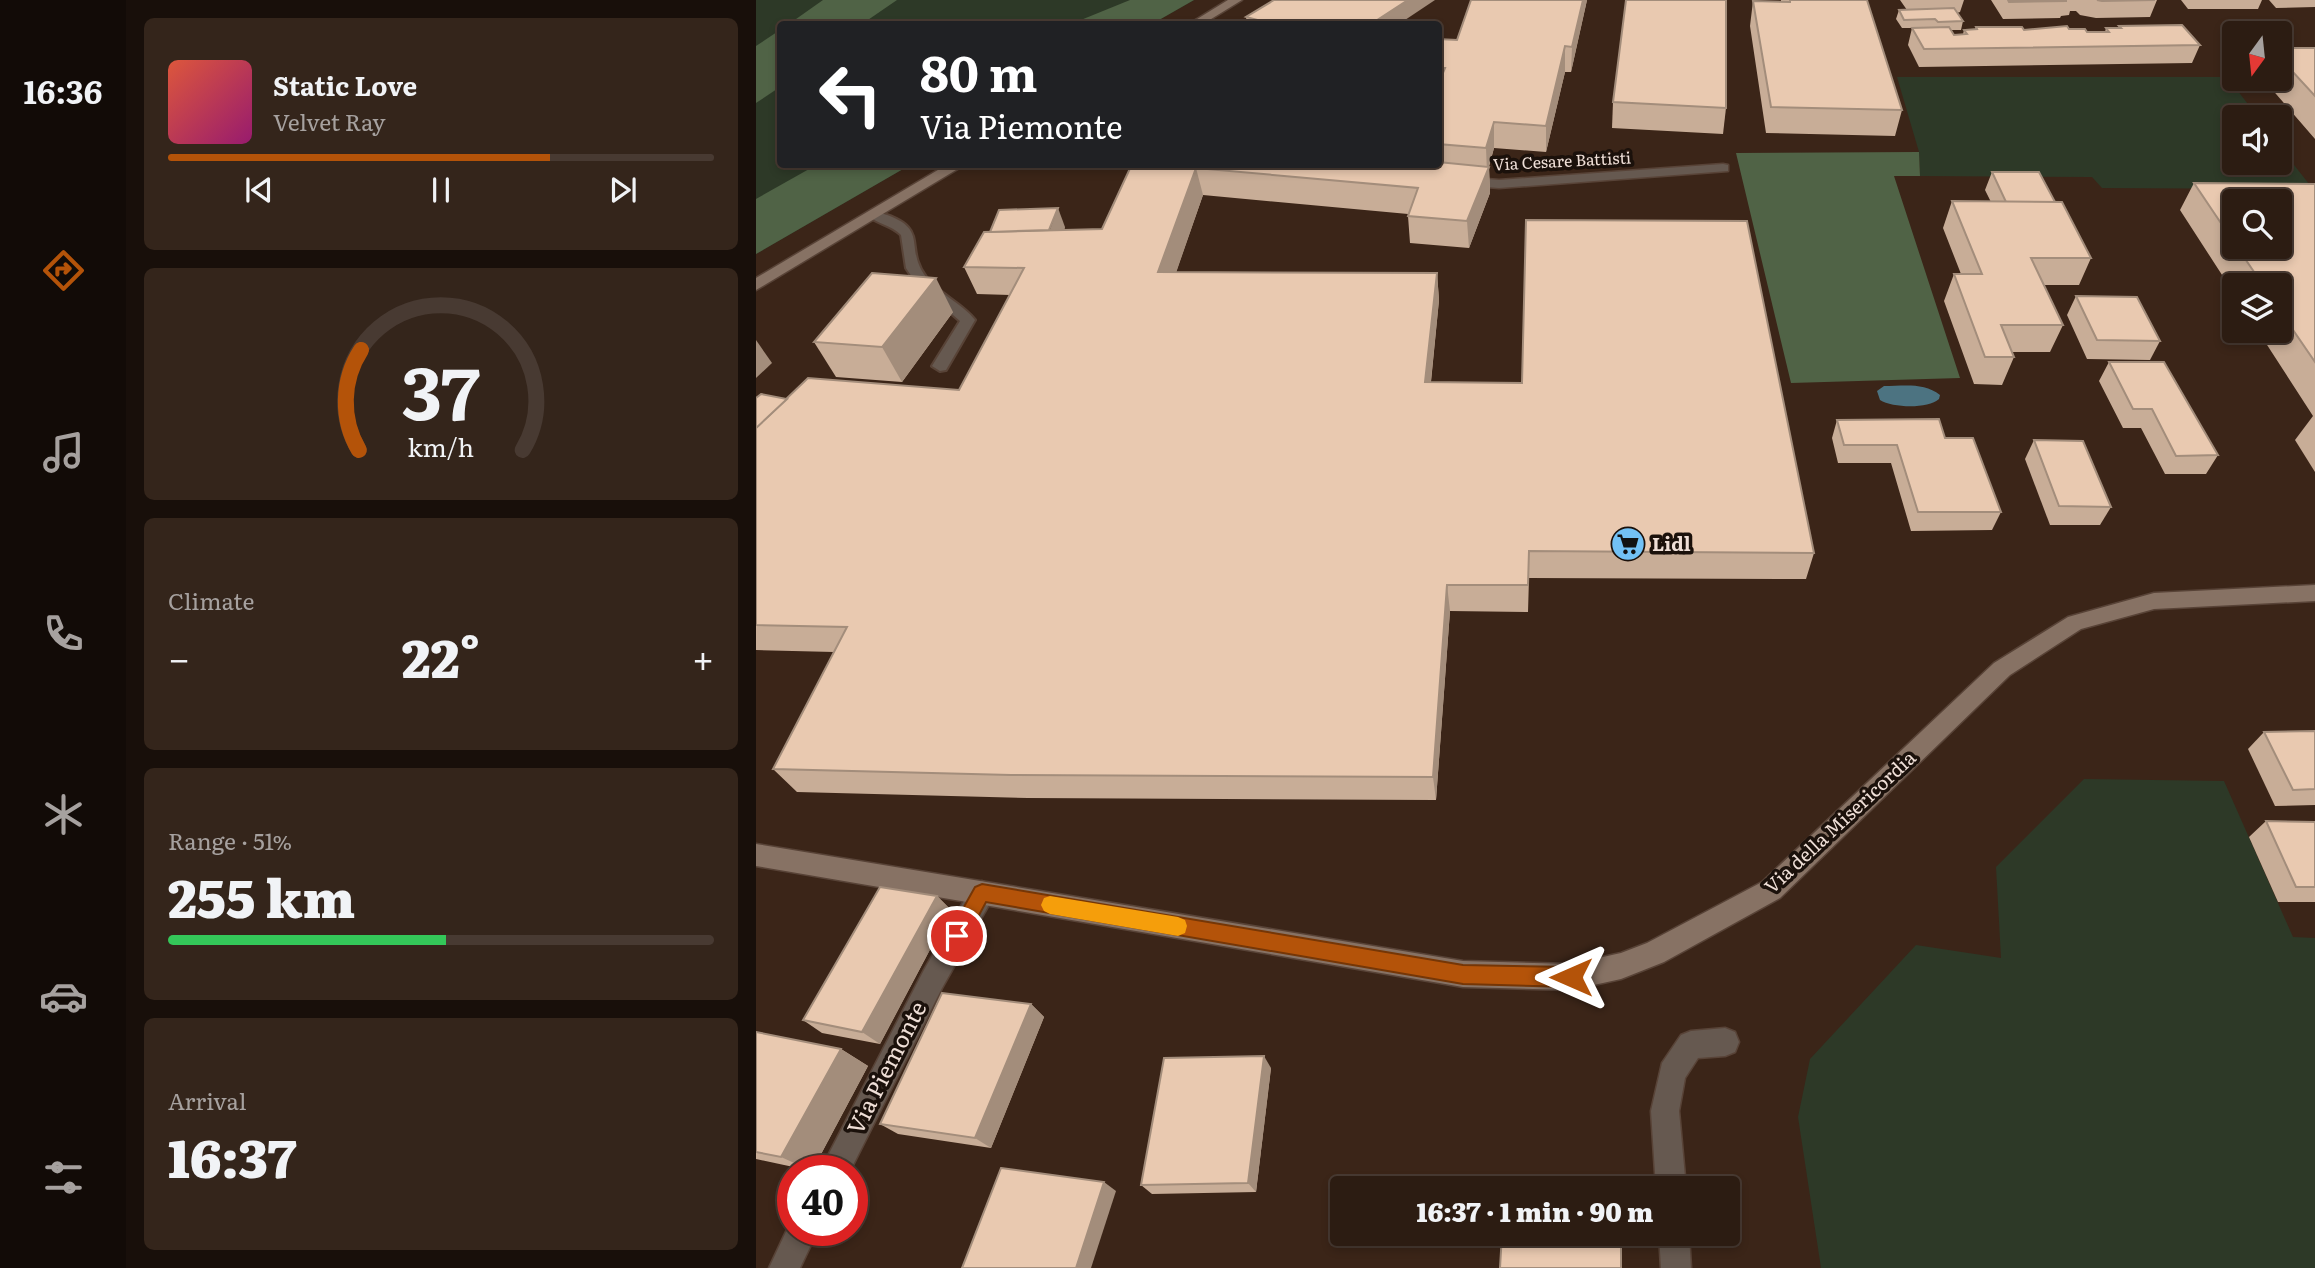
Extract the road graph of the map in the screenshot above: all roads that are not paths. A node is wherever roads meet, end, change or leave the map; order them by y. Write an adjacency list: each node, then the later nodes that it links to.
1 (1236, 0): 2 (street)
2 (1200, 21)
3 (952, 168): 6 (street)
4 (1723, 168): 5 (street, Via Cesare Battisti)
5 (1444, 180)
6 (874, 215): 7 (street); 8 (lane)
7 (756, 285)
8 (940, 366)
9 (2315, 593): 11 (street, Via della Misericordia)
10 (756, 855): 11 (street, Via della Misericordia)
11 (982, 893): 13 (street, Via Piemonte)
12 (1725, 1042): 14 (street)
13 (842, 1155)
14 (1670, 1176)
15 (795, 1246): 17 (street)
16 (1675, 1246): 18 (street)
17 (784, 1268)
18 (1676, 1268)

